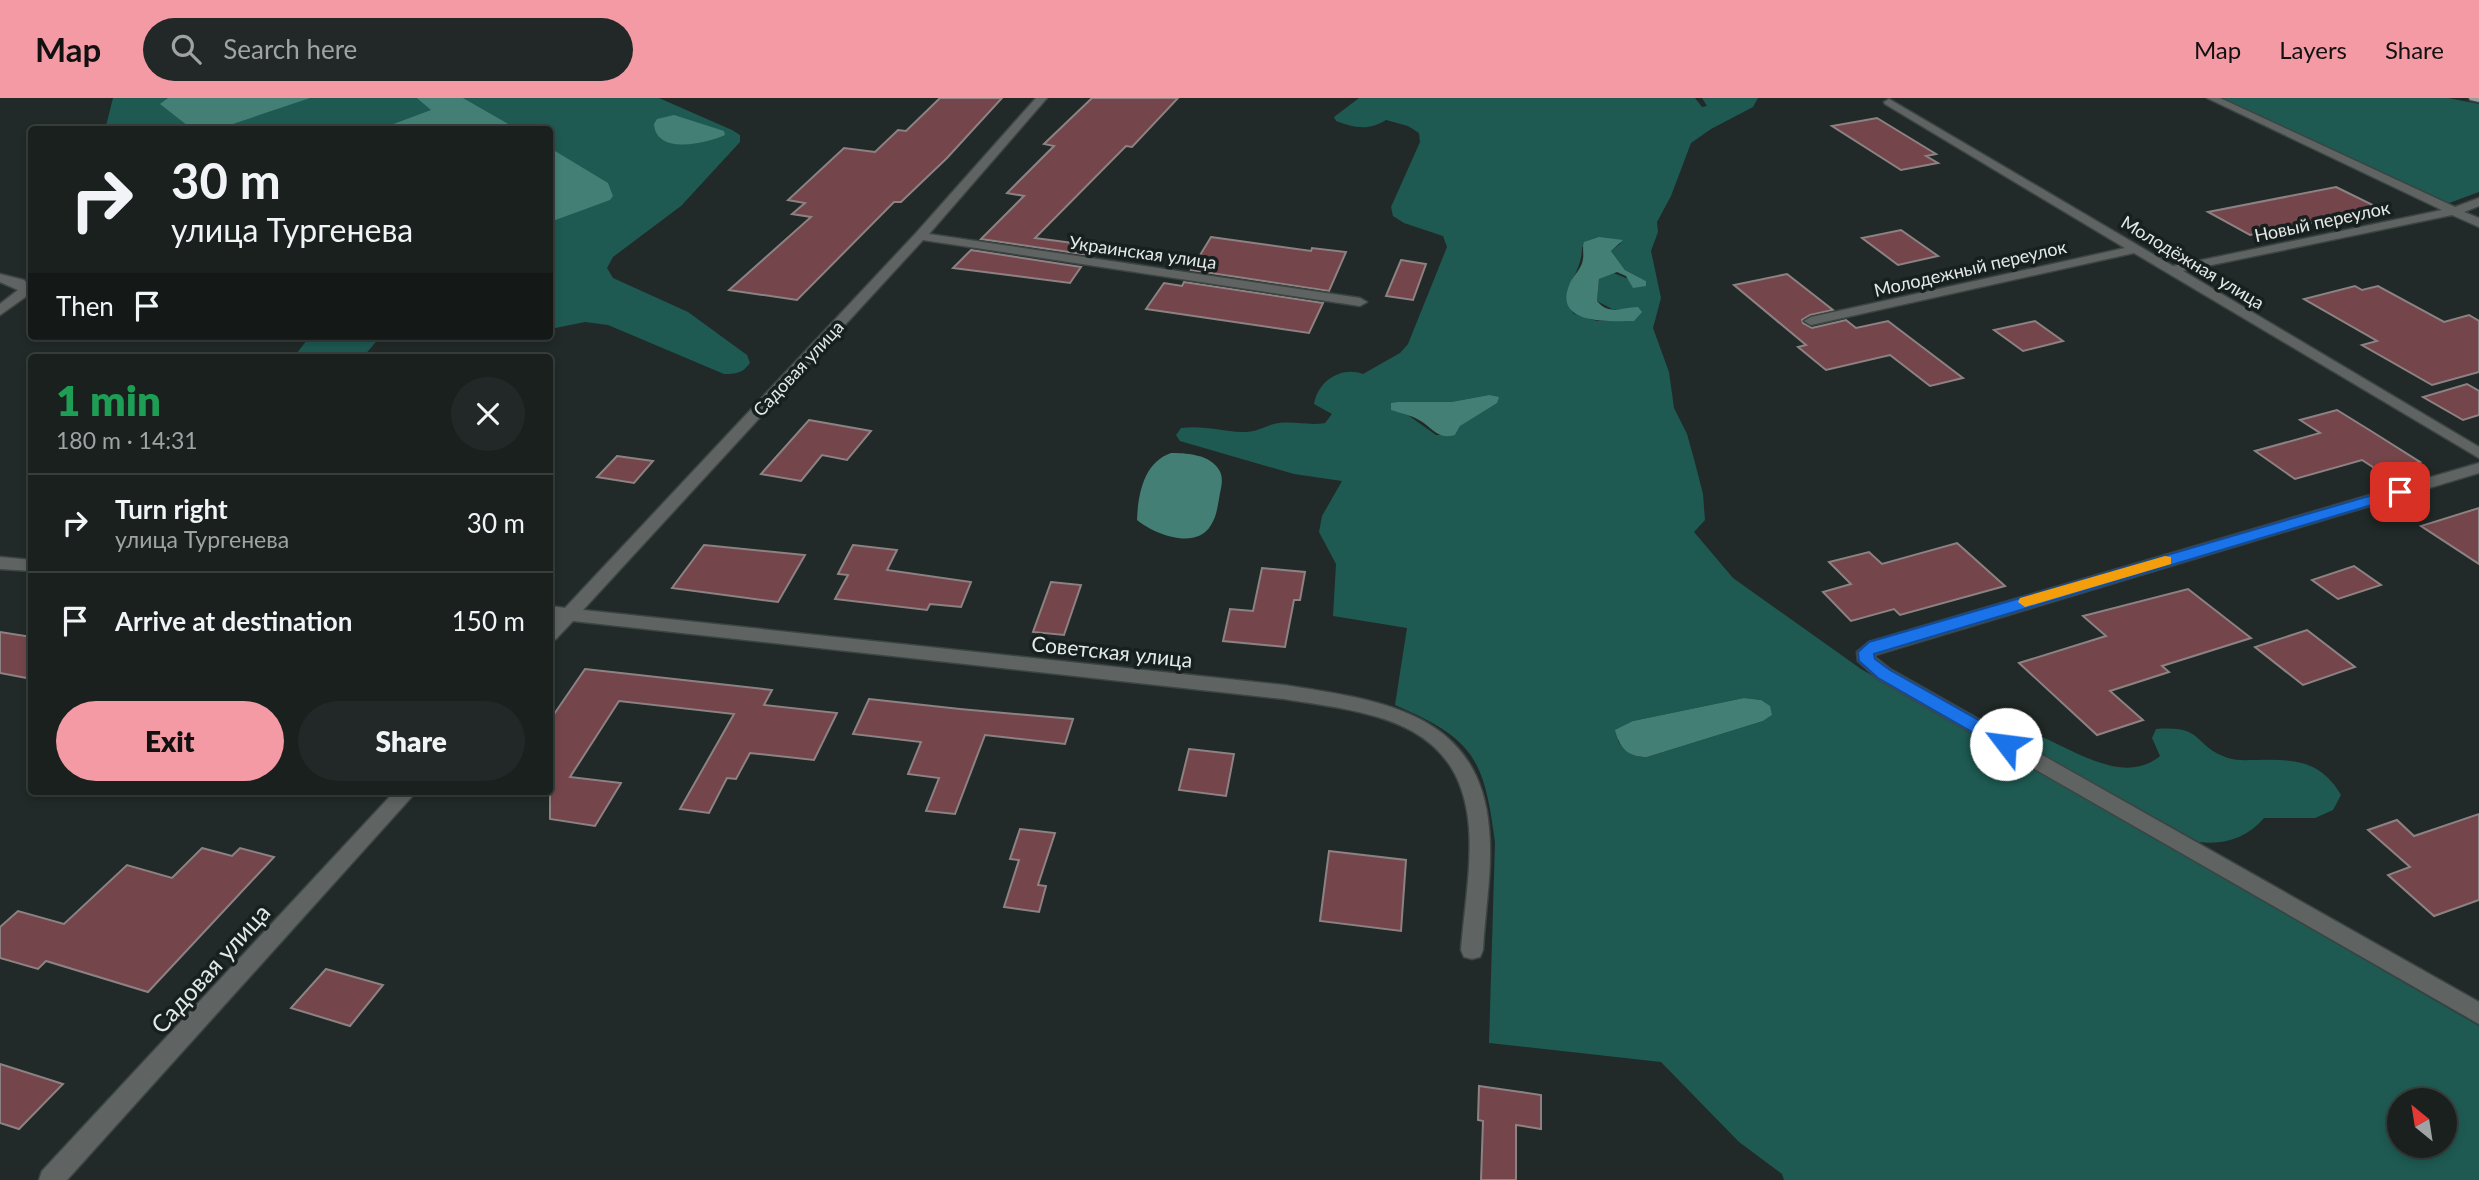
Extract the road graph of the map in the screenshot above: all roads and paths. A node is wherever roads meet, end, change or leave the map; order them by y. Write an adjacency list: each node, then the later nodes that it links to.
1 (1042, 98): 7 (street, Садовая улица)
2 (2211, 98): 5 (street)
3 (1889, 102): 8 (street, Молодёжная улица)
4 (2479, 202): 5 (street, Новый переулок)
5 (2455, 211): 6 (street); 9 (street, Новый переулок)
6 (2479, 223)
7 (920, 236): 11 (street, Украинская улица); 19 (street, Садовая улица)
8 (2136, 249): 9 (street, Молодёжная улица); 13 (street, Молодежный переулок)
9 (2171, 270): 14 (street, Молодёжная улица)
10 (6, 279): 12 (street)
11 (1360, 302)
12 (0, 311)
13 (1811, 321)
14 (2479, 453)
15 (2479, 468): 23 (street)
16 (0, 563): 17 (street)
17 (28, 566)
18 (553, 612): 19 (street, Советская улица)
19 (569, 614): 20 (street, Садовая улица); 22 (street, Советская улица)
20 (553, 632)
21 (403, 795): 24 (street, Садовая улица)
22 (1472, 950)
23 (2479, 1014)
24 (51, 1180)

